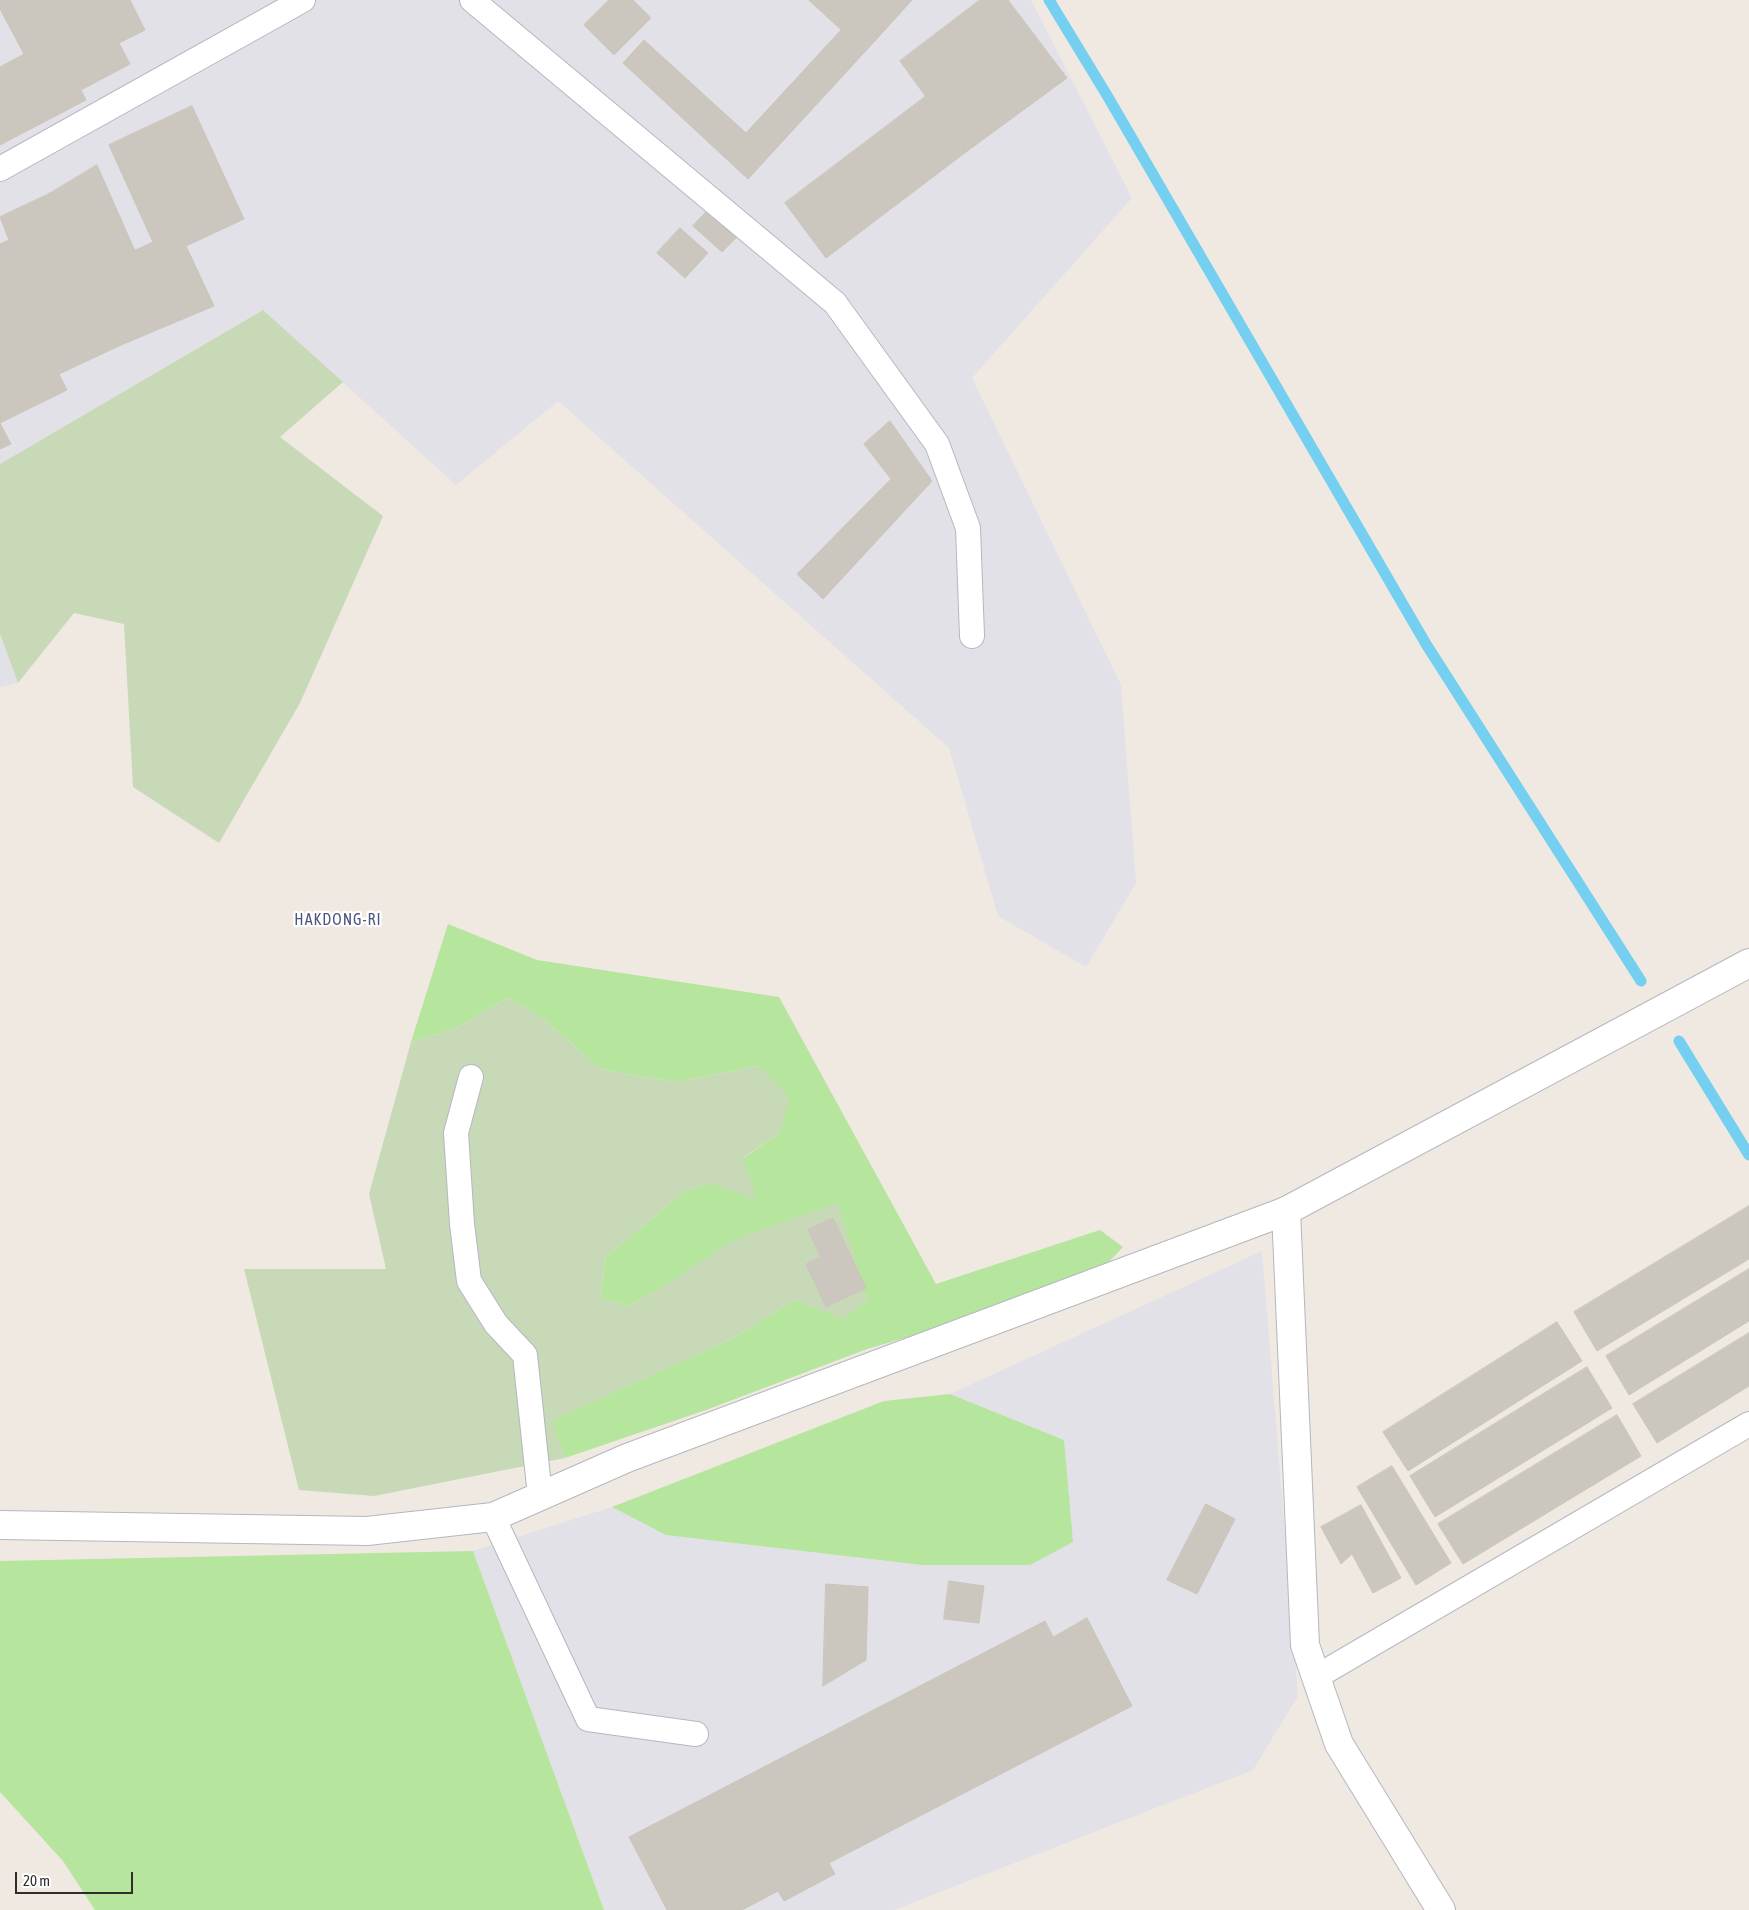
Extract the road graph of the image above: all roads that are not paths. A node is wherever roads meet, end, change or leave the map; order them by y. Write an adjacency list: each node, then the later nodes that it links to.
1 (303, 0): 3 (lane)
2 (472, 0): 4 (lane)
3 (0, 169)
4 (972, 636)
5 (1749, 963): 7 (street)
6 (471, 1077): 9 (lane)
7 (1286, 1211): 9 (street); 12 (street)
8 (1749, 1424): 12 (lane)
9 (540, 1496): 10 (street)
10 (492, 1517): 11 (street); 13 (lane)
11 (0, 1525)
12 (1316, 1677): 14 (street)
13 (696, 1734)
14 (1441, 1910)

